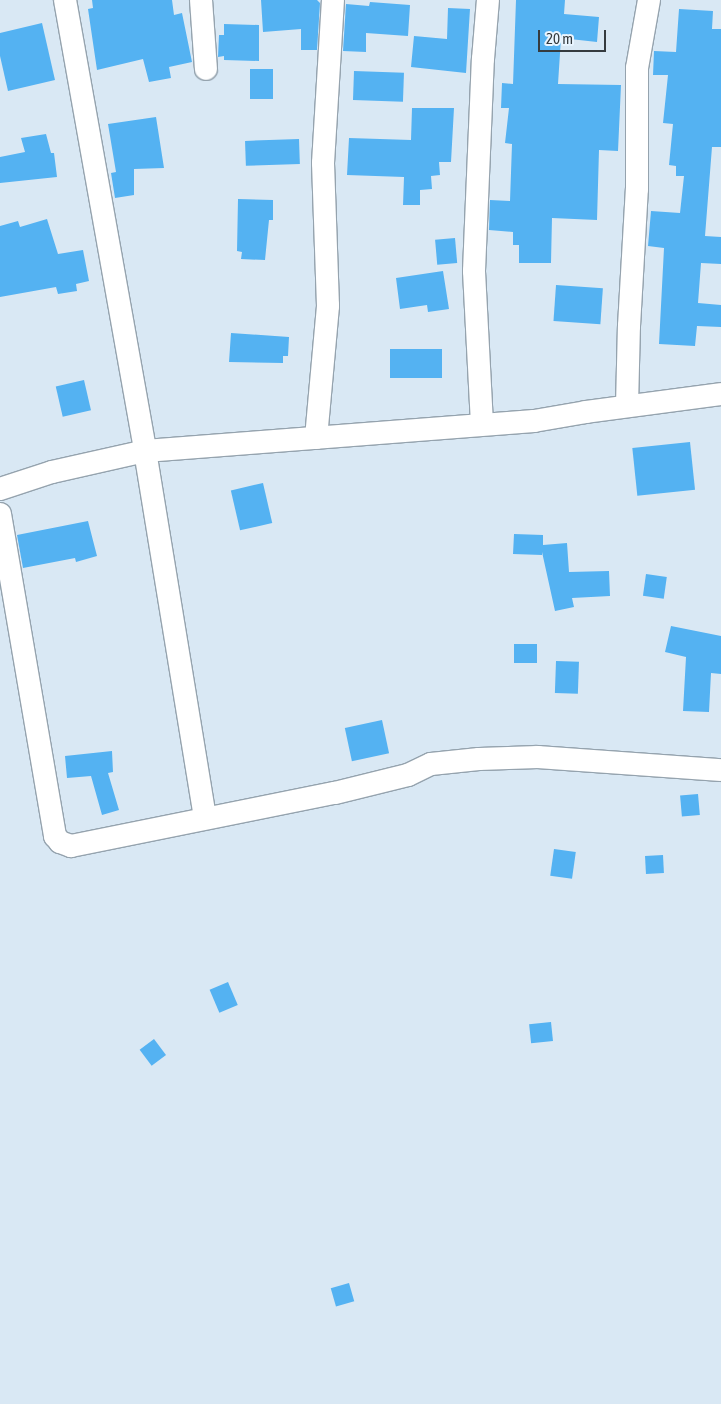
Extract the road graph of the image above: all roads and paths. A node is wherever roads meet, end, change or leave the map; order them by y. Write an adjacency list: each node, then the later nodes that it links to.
1 (65, 0): 11 (street)
2 (201, 0): 6 (street)
3 (334, 0): 10 (street)
4 (488, 0): 9 (street)
5 (649, 0): 8 (street)
6 (206, 69)
7 (721, 394): 8 (street)
8 (627, 406): 9 (street)
9 (482, 424): 10 (street)
10 (316, 438): 11 (street)
11 (145, 451): 12 (street); 15 (street)
12 (0, 489)
13 (0, 514): 15 (street)
14 (721, 770): 15 (street)
15 (205, 817)

